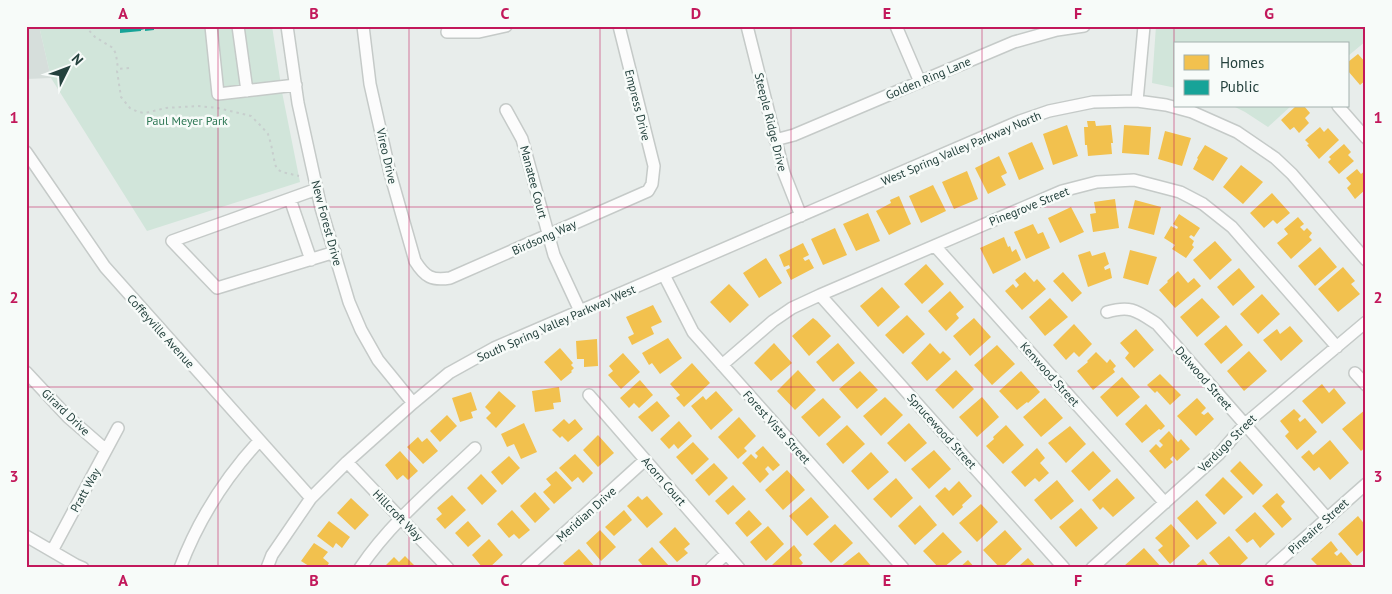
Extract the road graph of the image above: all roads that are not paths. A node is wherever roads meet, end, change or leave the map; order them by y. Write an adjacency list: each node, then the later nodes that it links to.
1 (211, 26): 15 (street)
2 (238, 26): 15 (street)
3 (287, 26): 14 (street, New Forest Drive)
4 (363, 26): 34 (street, Vireo Drive)
5 (506, 26): 12 (street)
6 (619, 26): 24 (street, Empress Drive)
7 (747, 26): 22 (street, Steeple Ridge Drive)
8 (896, 26): 13 (street)
9 (1078, 26): 10 (street, Golden Ring Lane); 13 (street, Golden Ring Lane)
10 (1084, 26)
11 (1144, 26): 16 (street)
12 (447, 32)
13 (920, 82): 22 (street, Golden Ring Lane)
14 (296, 85): 15 (street); 25 (street, New Forest Drive)
15 (247, 91)
16 (1137, 101): 17 (street, West Spring Valley Parkway North); 27 (street, West Spring Valley Parkway North)
17 (1174, 107)
18 (1177, 108): 32 (street, West Spring Valley Parkway North)
19 (1340, 108): 21 (street)
20 (506, 110): 28 (street, Manatee Court)
21 (1366, 138)
22 (775, 140): 27 (street, Steeple Ridge Drive)
23 (26, 152): 48 (street, Coffeyville Avenue)
24 (652, 184): 28 (street, Birdsong Way)
25 (317, 190): 26 (street); 30 (street, New Forest Drive)
26 (290, 199): 31 (street); 31 (street)
27 (802, 216): 33 (street, South Spring Valley Parkway West)
28 (548, 236): 34 (street, Birdsong Way); 36 (street, Manatee Court)
29 (935, 246): 35 (street, Pinegrove Street); 39 (street, Pinegrove Street); 55 (street, Kenwood Street)
30 (335, 252): 31 (street); 45 (street, New Forest Drive)
31 (311, 260)
32 (1366, 260)
33 (664, 275): 36 (street, South Spring Valley Parkway West); 40 (street, Forest Vista Street)
34 (430, 278)
35 (820, 295): 40 (street, Pinegrove Street); 70 (street, Sprucewood Street)
36 (580, 311): 45 (street, South Spring Valley Parkway West)
37 (1107, 312): 46 (street, Delwood Street)
38 (1366, 322): 39 (street, Verdugo Street)
39 (1337, 347): 46 (street, Verdugo Street)
40 (722, 365): 69 (street, Forest Vista Street)
41 (26, 372): 50 (street, Girard Drive)
42 (1355, 373): 43 (street)
43 (1366, 385)
44 (589, 395): 51 (street, Acorn Court)
45 (412, 403): 52 (street, South Spring Valley Parkway West)
46 (1245, 424): 55 (street, Verdugo Street); 57 (street, Delwood Street)
47 (118, 428): 50 (street, Pratt Way)
48 (259, 441): 54 (street, Coffeyville Avenue); 62 (street)
49 (475, 448): 56 (street)
50 (106, 450): 59 (street, Pratt Way)
51 (645, 460): 60 (street, Acorn Court); 66 (street, Meridian Drive)
52 (347, 462): 54 (street, South Spring Valley Parkway West); 56 (street, Hillcroft Way)
53 (1366, 484): 57 (street, Pineaire Street)
54 (311, 498): 63 (street, South Spring Valley Parkway West)
55 (1165, 503): 71 (street, Verdugo Street)
56 (401, 518): 64 (street); 65 (street, Hillcroft Way)
57 (1327, 518): 72 (street, Pineaire Street)
58 (26, 536): 59 (street)
59 (52, 551): 61 (street)
60 (726, 554): 67 (street); 68 (street, Acorn Court)
61 (84, 568)
62 (180, 568)
63 (267, 568)
64 (360, 568)
65 (448, 568)
66 (526, 568)
67 (711, 568)
68 (739, 568)
69 (903, 568)
70 (1064, 568)
71 (1092, 568)
72 (1271, 568)

